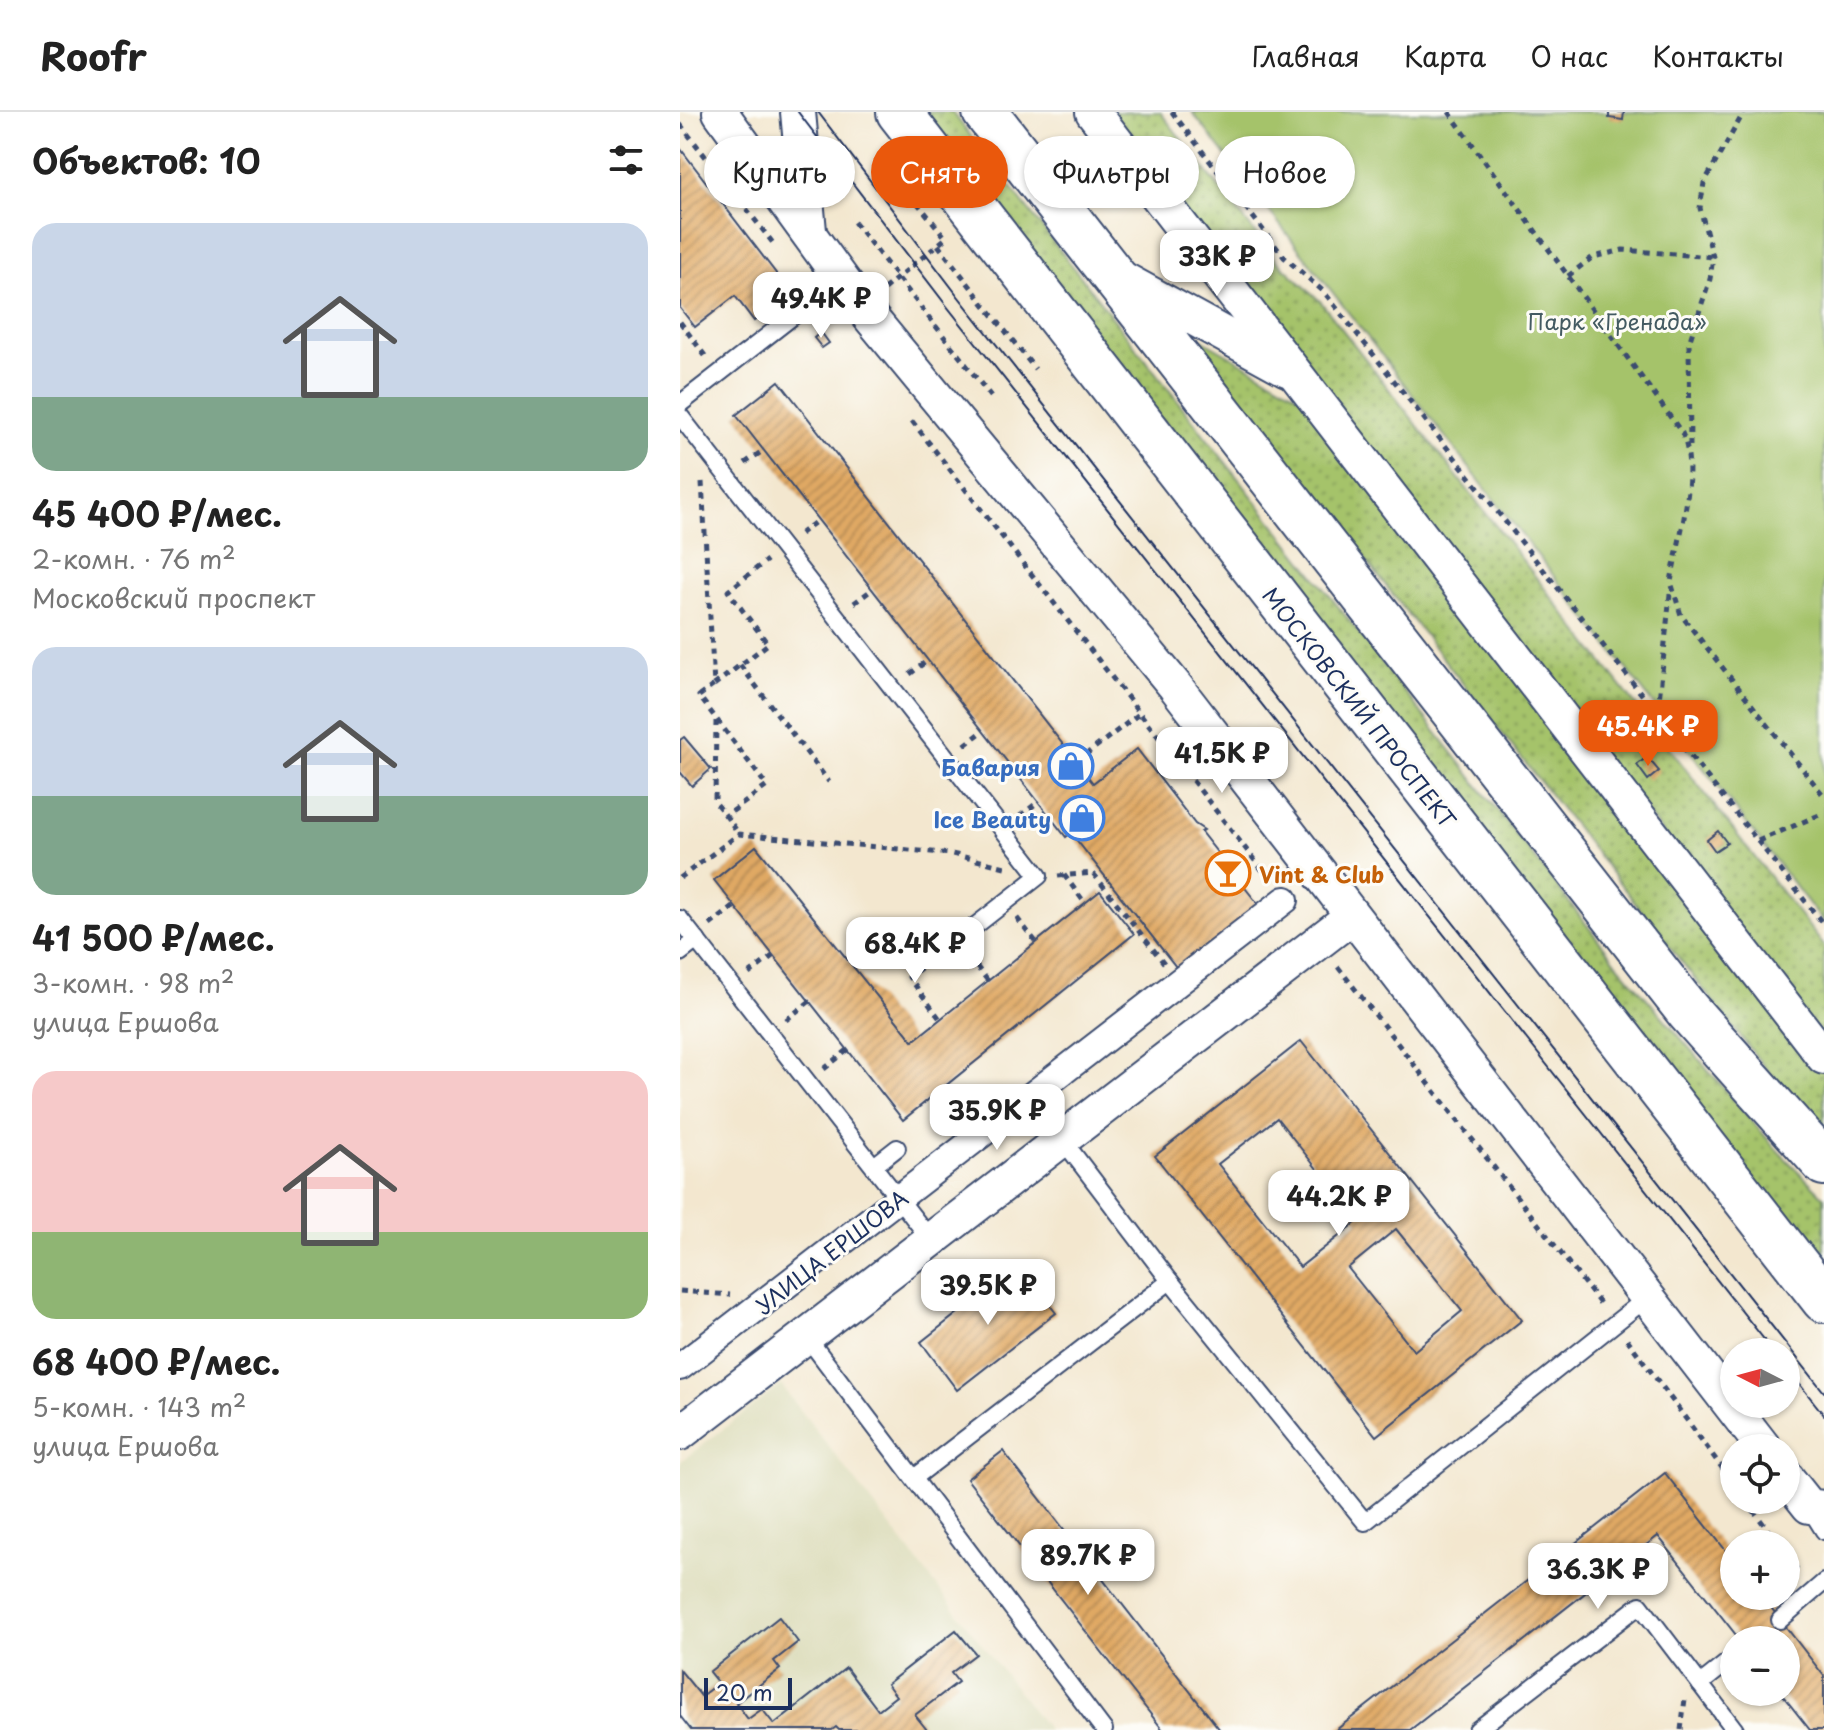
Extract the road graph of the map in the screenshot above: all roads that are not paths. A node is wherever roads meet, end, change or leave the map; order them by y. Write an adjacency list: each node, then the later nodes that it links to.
1 (720, 112): 6 (street)
2 (798, 112): 6 (street)
3 (899, 112): 27 (main road, МОСКОВСКИЙ ПРОСПЕКТ)
4 (985, 112): 7 (main road)
5 (1093, 112): 9 (street)
6 (809, 231): 8 (street)
7 (1108, 271): 9 (street); 21 (main road)
8 (842, 278): 10 (lane); 13 (street)
9 (1298, 375): 18 (street)
10 (680, 404)
11 (680, 416): 16 (lane)
12 (1285, 900): 23 (street, УЛИЦА ЕРШОВА)
13 (1351, 917): 19 (street); 26 (street)
14 (680, 919): 15 (lane)
15 (697, 940): 17 (lane); 22 (lane)
16 (956, 941)
17 (680, 953)
18 (1824, 1057)
19 (1062, 1139): 24 (street); 25 (lane)
20 (897, 1148): 22 (lane)
21 (1824, 1163)
22 (874, 1166): 23 (lane)
23 (899, 1198): 24 (lane); 29 (street, УЛИЦА ЕРШОВА)
24 (931, 1240): 28 (street)
25 (1170, 1281): 26 (lane); 32 (lane)
26 (1648, 1297): 31 (street)
27 (1824, 1300)
28 (806, 1336): 30 (street); 32 (lane)
29 (680, 1367)
30 (680, 1433)
31 (1753, 1434)
32 (914, 1478): 39 (lane)
33 (1800, 1493): 34 (street)
34 (1819, 1515)
35 (1824, 1582): 36 (lane)
36 (1780, 1620)
37 (1720, 1668): 38 (lane)
38 (1700, 1684): 40 (lane); 41 (lane)
39 (1104, 1730)
40 (1477, 1730)
41 (1735, 1730)

